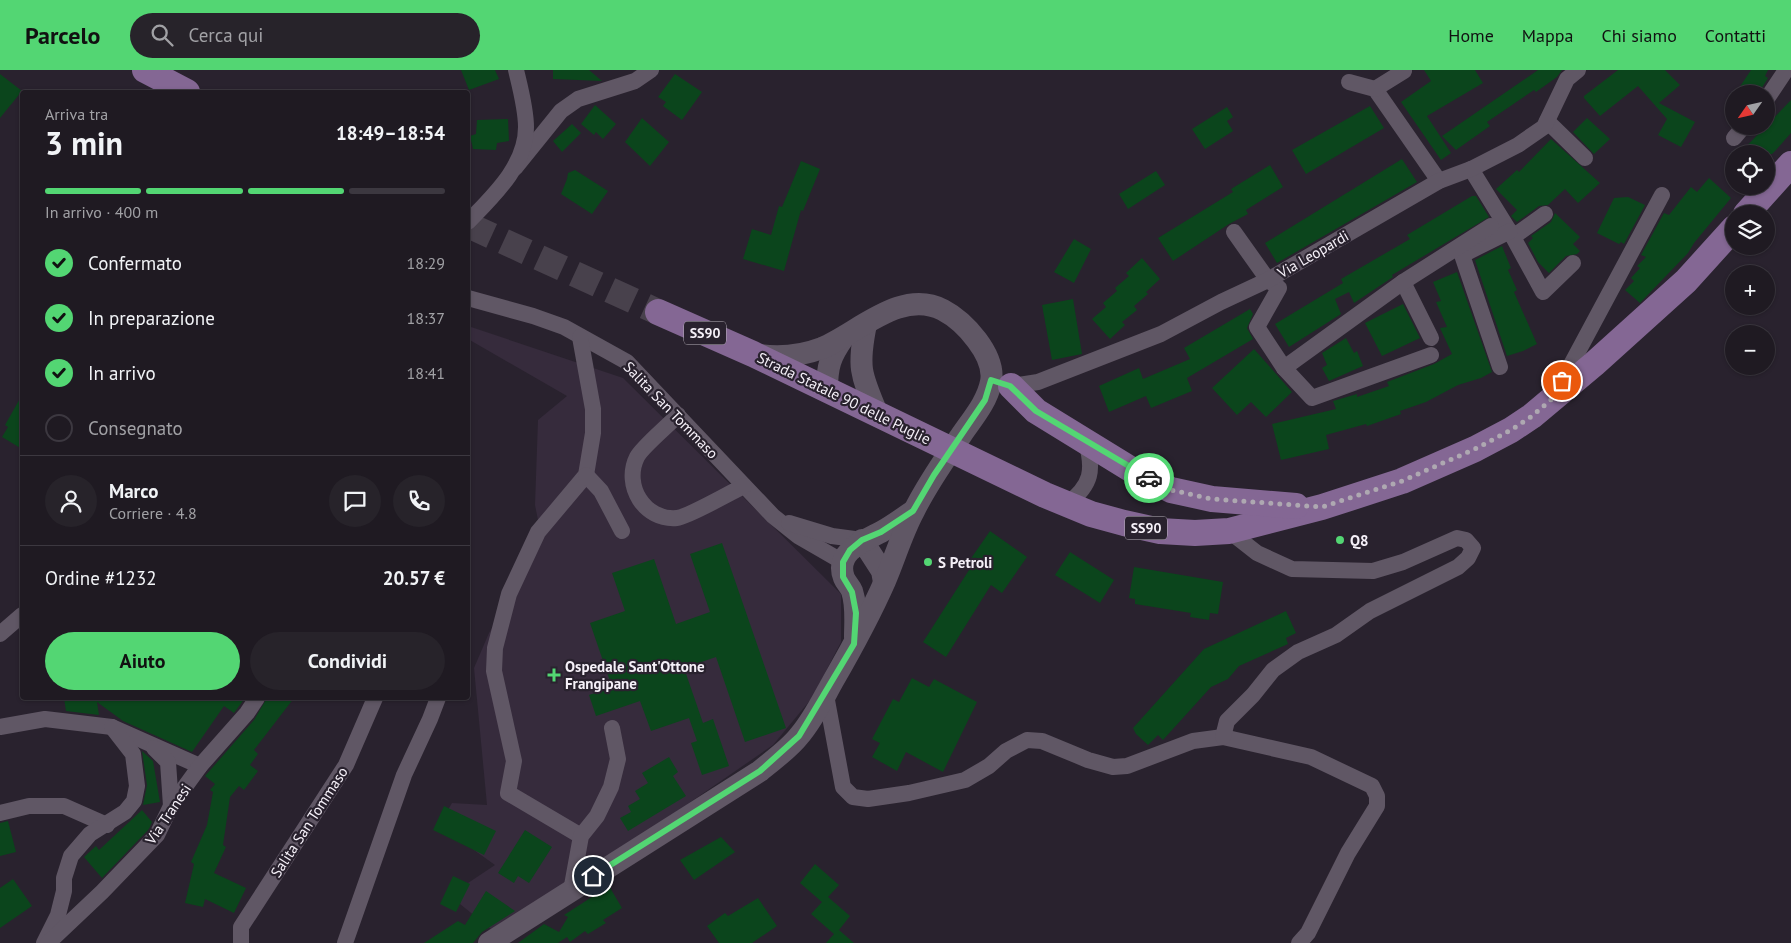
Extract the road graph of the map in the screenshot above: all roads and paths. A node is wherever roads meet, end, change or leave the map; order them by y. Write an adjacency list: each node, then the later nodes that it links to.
1 (146, 70): 10 (main road)
2 (516, 70): 14 (street)
3 (651, 70): 14 (street)
4 (1404, 70): 9 (street)
5 (1786, 70): 8 (street)
6 (1569, 73): 11 (street, Via Leopardi)
7 (1349, 82): 9 (street)
8 (1775, 86)
9 (1375, 89): 16 (street)
10 (183, 90)
11 (1547, 122): 12 (street); 15 (street, Via Leopardi)
12 (1585, 158)
13 (1791, 164): 18 (main road)
14 (514, 168): 20 (street)
15 (1471, 169): 16 (street, Via Leopardi); 23 (street)
16 (1439, 181): 26 (street, Via Leopardi)
17 (1662, 195): 41 (street)
18 (1754, 205)
19 (1545, 214): 23 (street)
20 (470, 220)
21 (1491, 226): 27 (street)
22 (1234, 232): 26 (street)
23 (1511, 234): 25 (street); 37 (street)
24 (1725, 238): 41 (main road, Strada Statale 90 delle Puglie / SS90)
25 (1573, 263)
26 (1268, 280): 38 (street); 39 (street, Via Leopardi)
27 (1403, 282): 33 (street); 38 (street)
28 (470, 299): 31 (street, Salita San Tommaso)
29 (658, 312): 34 (main road, Strada Statale 90 delle Puglie / SS90)
30 (866, 324): 32 (street); 35 (street); 39 (street)
31 (580, 336): 42 (street, Salita San Tommaso); 45 (street)
32 (844, 337): 34 (street); 40 (street)
33 (1431, 338)
34 (753, 354): 40 (main road, Strada Statale 90 delle Puglie / SS90)
35 (860, 355): 40 (street); 43 (street)
36 (1431, 355): 38 (street)
37 (1500, 367)
38 (1284, 368)
39 (1001, 383): 44 (main road); 49 (street)
40 (827, 390): 43 (main road, Strada Statale 90 delle Puglie / SS90)
41 (1553, 398): 48 (main road, Strada Statale 90 delle Puglie / SS90)
42 (678, 415): 46 (street, Salita San Tommaso); 46 (street)
43 (878, 415): 47 (main road, Strada Statale 90 delle Puglie / SS90)
44 (1086, 441): 47 (street); 48 (main road)
45 (586, 475): 51 (street); 73 (street)
46 (744, 486): 50 (street, Salita San Tommaso)
47 (1066, 504): 52 (main road, Strada Statale 90 delle Puglie / SS90)
48 (1322, 507): 52 (main road, Strada Statale 90 delle Puglie / SS90)
49 (913, 511): 53 (street); 55 (street)
50 (773, 516): 53 (street, Salita San Tommaso); 54 (street, Salita San Tommaso)
51 (622, 531)
52 (1228, 531): 67 (street)
53 (862, 540): 54 (street); 55 (street)
54 (843, 562): 56 (street)
55 (884, 582): 56 (street); 59 (street)
56 (852, 592): 59 (street)
57 (20, 617): 58 (street)
58 (0, 634)
59 (854, 644): 60 (street)
60 (826, 695): 67 (street); 74 (street)
61 (256, 700): 69 (street, Via Tranesi)
62 (374, 700): 77 (street, Salita San Tommaso)
63 (437, 700): 78 (street)
64 (0, 727): 65 (street)
65 (112, 727): 68 (street); 72 (street)
66 (612, 728): 73 (street)
67 (1222, 736): 80 (street)
68 (149, 744): 69 (street); 70 (street)
69 (200, 766): 70 (street, Via Tranesi)
70 (171, 806): 76 (street, Via Tranesi)
71 (0, 813): 72 (street)
72 (107, 825): 75 (street)
73 (581, 836): 74 (street)
74 (571, 891): 79 (street)
75 (44, 943)
76 (48, 943)
77 (241, 943)
78 (345, 943)
79 (489, 943)
80 (1299, 943)

